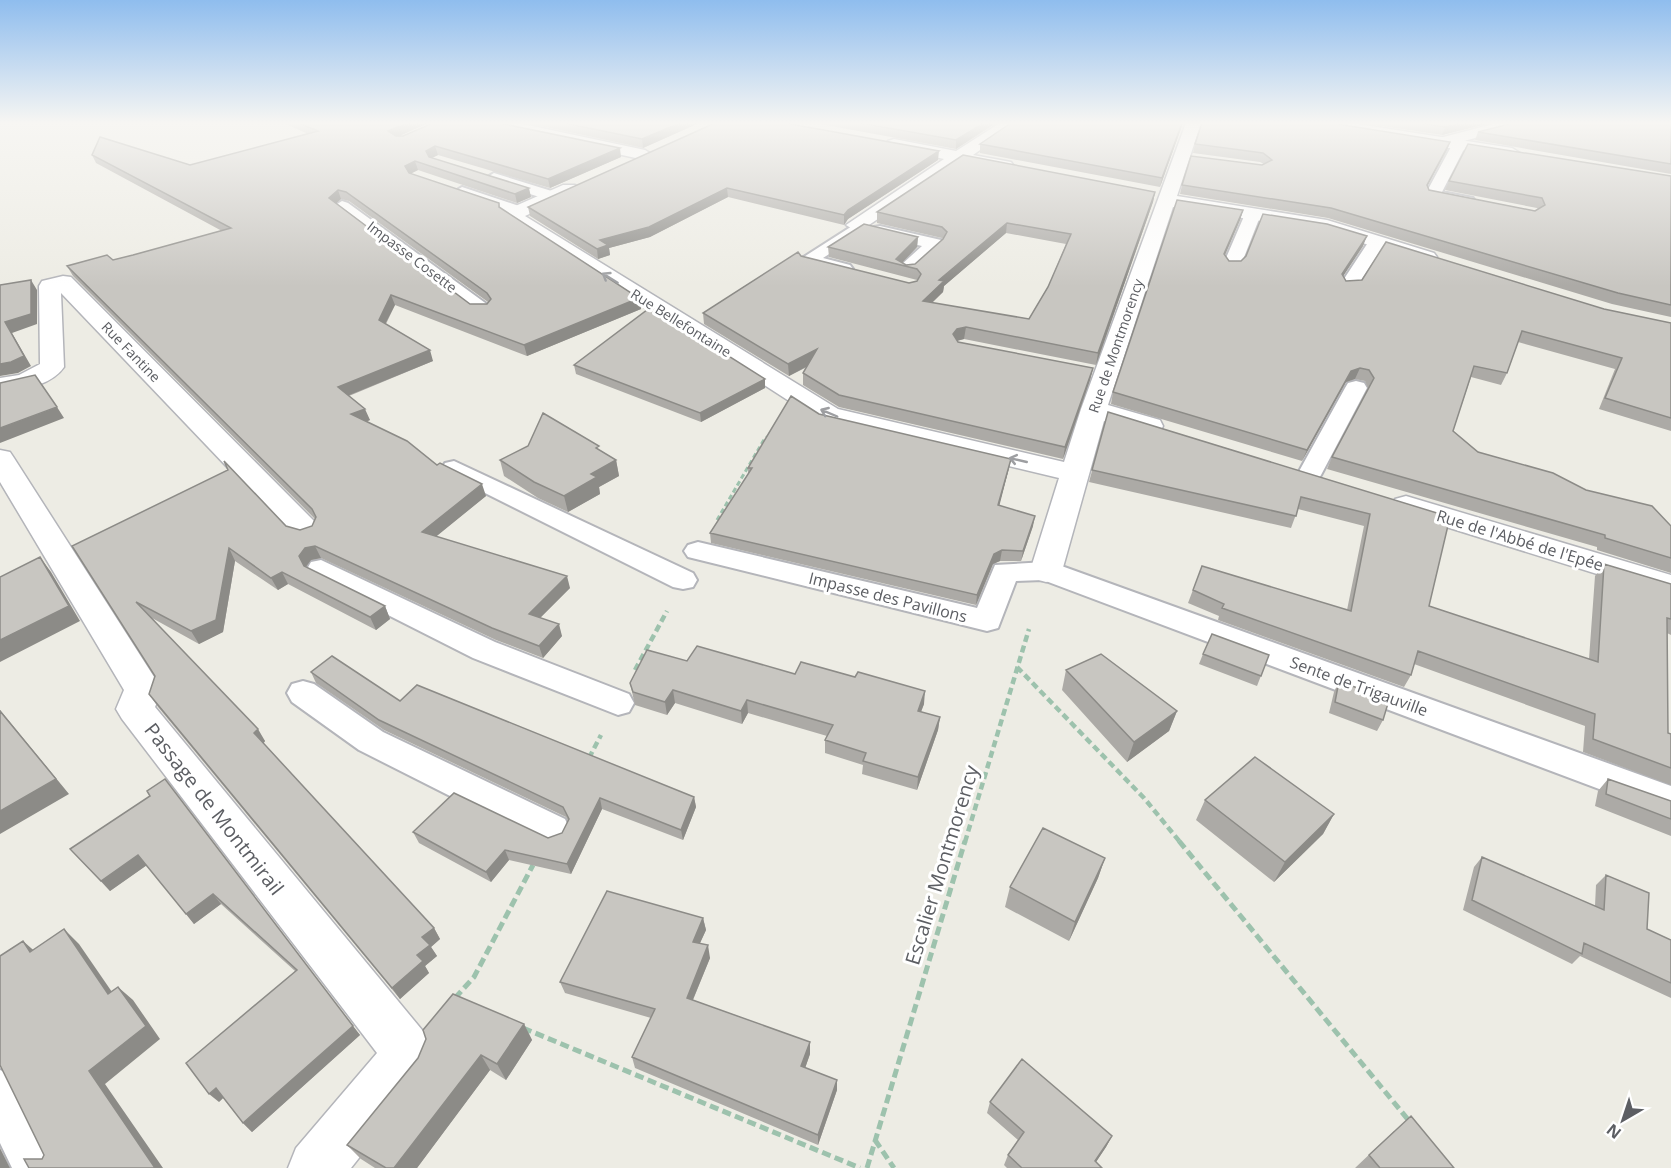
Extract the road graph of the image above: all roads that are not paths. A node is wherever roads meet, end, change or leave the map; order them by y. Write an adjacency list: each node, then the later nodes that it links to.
1 (491, 178): 7 (lane)
2 (594, 178): 7 (street)
3 (928, 178): 13 (street)
4 (1173, 178): 8 (street, Rue de Montmorency)
5 (1442, 178): 9 (lane)
6 (448, 187): 11 (lane)
7 (552, 196): 11 (street)
8 (1160, 196): 12 (street); 23 (street, Rue de Montmorency)
9 (1487, 205)
10 (342, 206): 20 (lane, Impasse Cosette)
11 (519, 211): 27 (street, Rue Bellefontaine, one-way to 11)
12 (1253, 214): 14 (street); 16 (lane)
13 (858, 226): 17 (lane); 18 (lane)
14 (1377, 242): 15 (street); 19 (lane)
15 (1446, 263)
16 (1232, 265)
17 (865, 274)
18 (905, 279)
19 (1349, 285)
20 (481, 309)
21 (0, 386): 30 (street, Rue Fantine)
22 (1356, 388): 28 (lane)
23 (1094, 409): 24 (street); 27 (street, Rue de Montmorency)
24 (1174, 434)
25 (0, 458): 42 (street, Passage de Montmirail)
26 (454, 468): 34 (lane)
27 (1075, 474): 33 (street, Rue de Montmorency)
28 (1309, 475)
29 (1377, 496): 35 (street, Rue de l'Abbé de l'Epée)
30 (305, 530)
31 (698, 551): 33 (lane, Impasse des Pavillons)
32 (321, 569): 37 (lane)
33 (1046, 571): 38 (lane, Sente de Trigauville)
34 (683, 580)
35 (1671, 586)
36 (303, 693): 39 (lane)
37 (618, 703)
38 (1671, 801)
39 (552, 830)
40 (0, 1093): 41 (lane)
41 (37, 1168)
42 (316, 1168)

